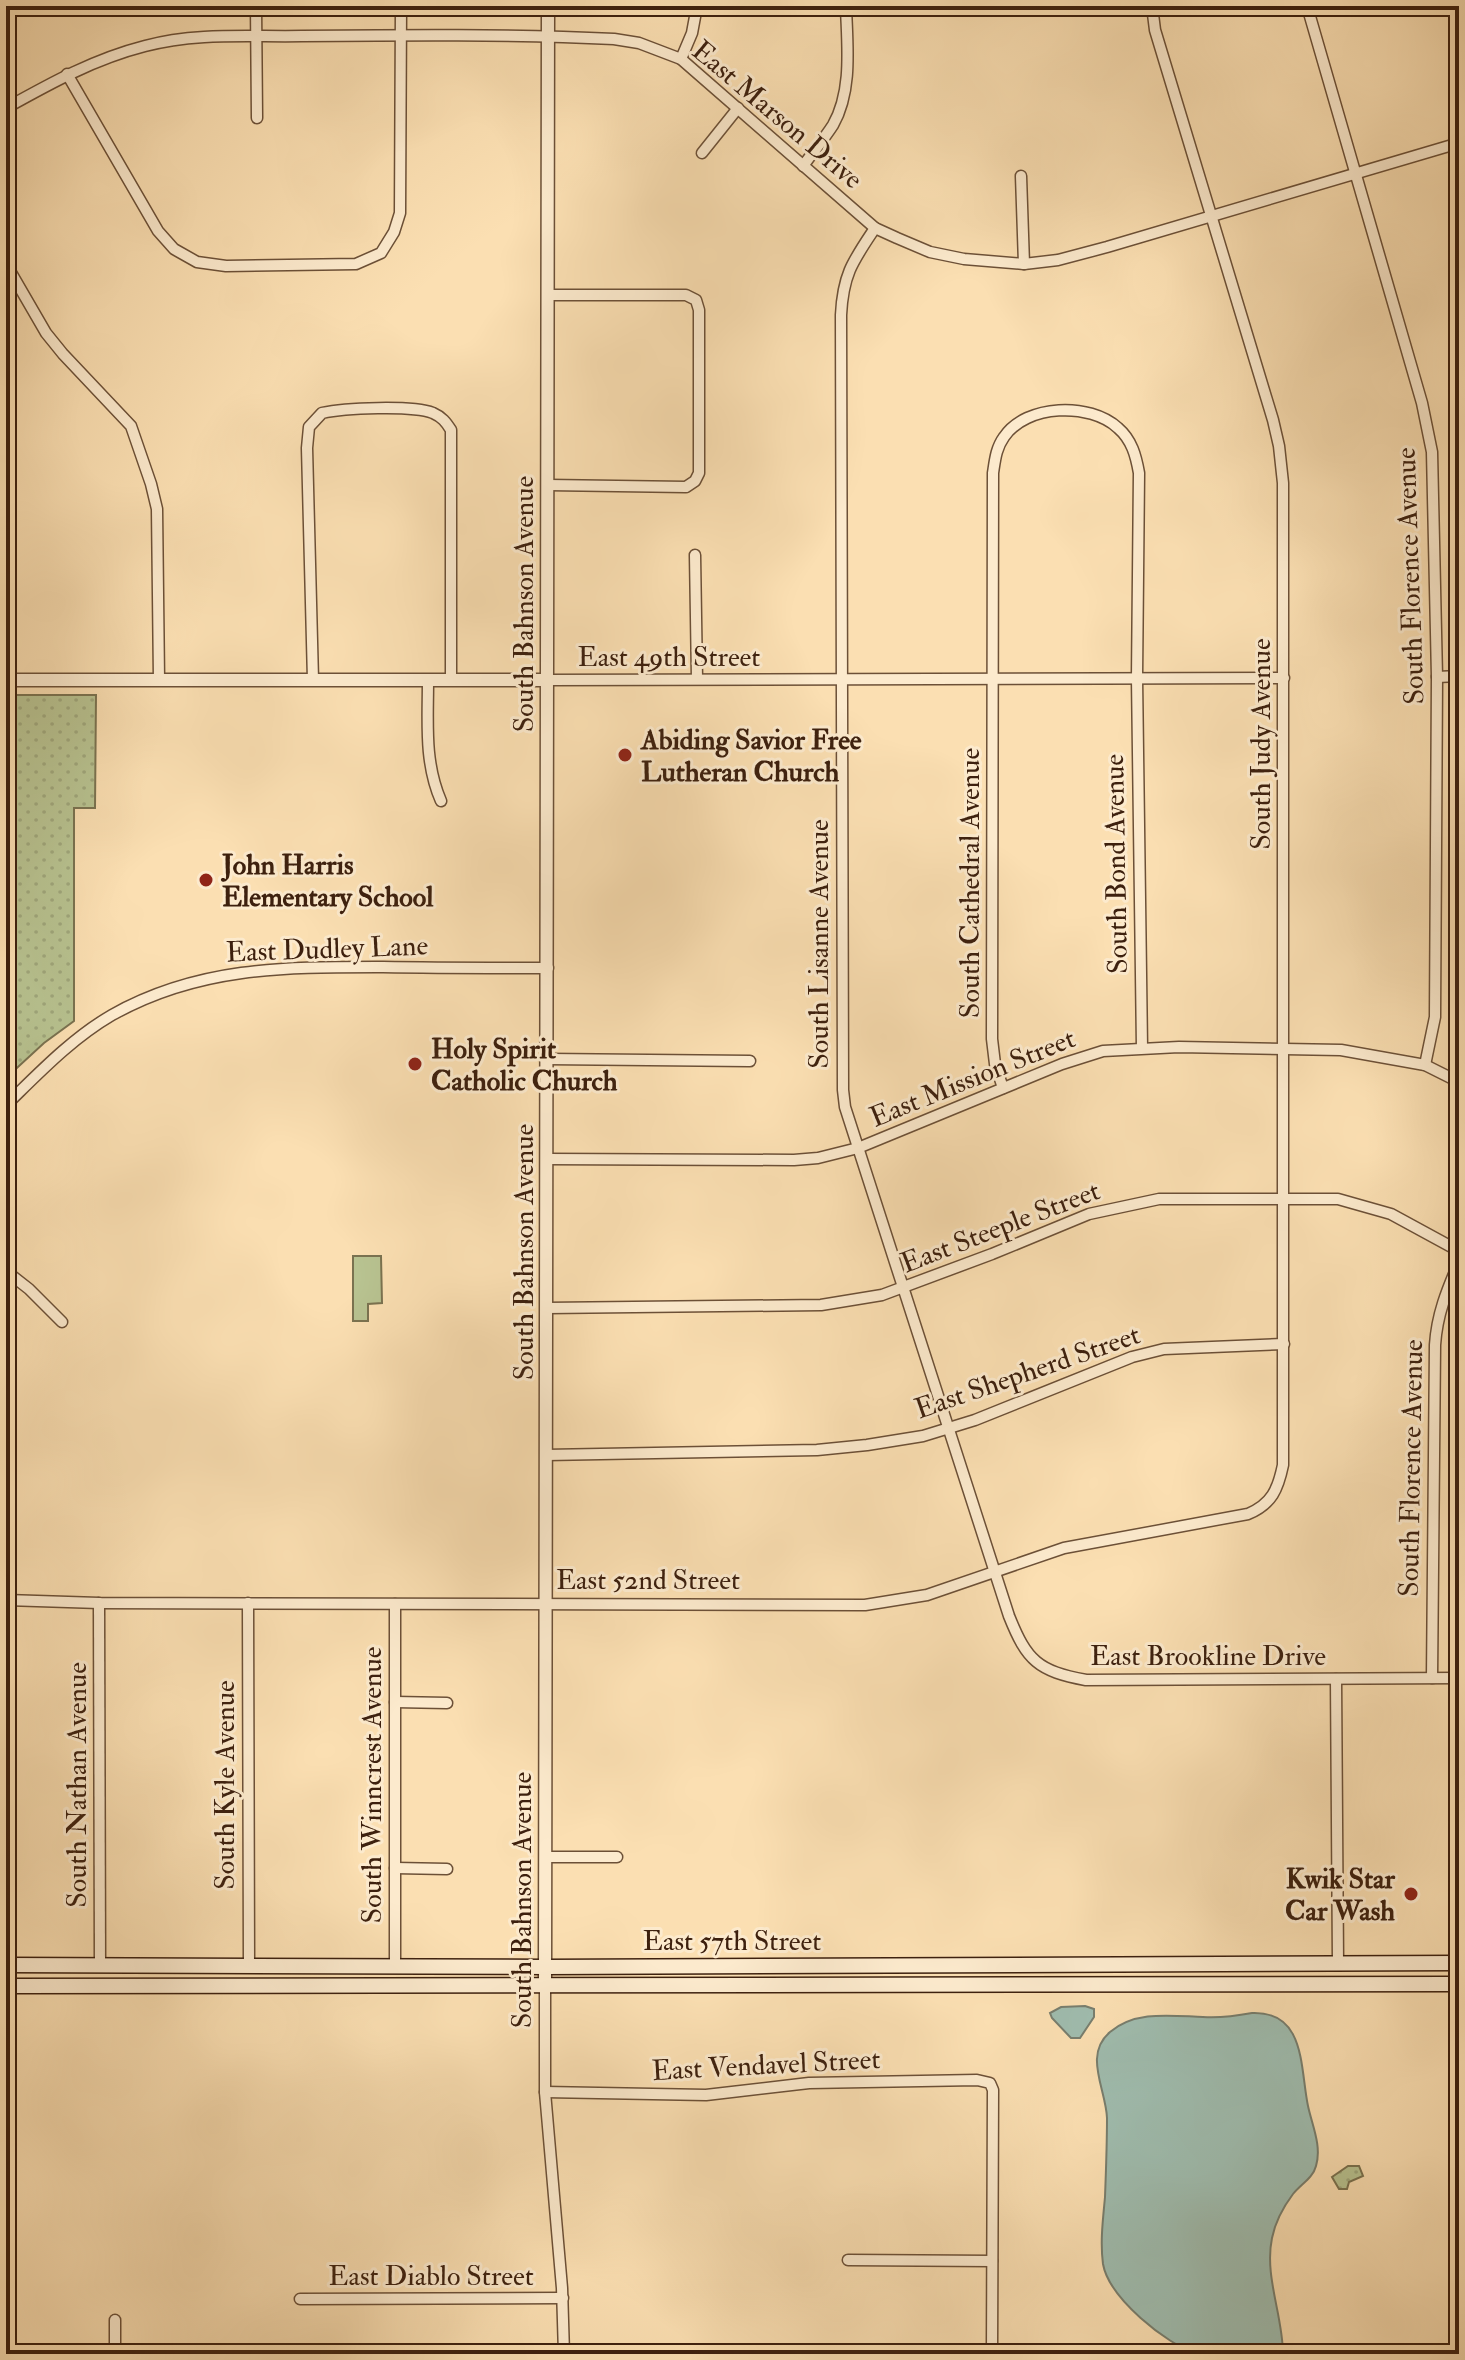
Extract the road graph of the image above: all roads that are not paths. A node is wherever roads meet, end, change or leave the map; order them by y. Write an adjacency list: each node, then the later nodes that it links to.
1 (256, 6): 10 (street)
2 (401, 6): 8 (street)
3 (548, 6): 9 (street, South Bahnson Avenue)
4 (697, 6): 11 (street)
5 (846, 6): 18 (street)
6 (1152, 6): 21 (street, South Judy Avenue)
7 (1307, 6): 19 (street, South Florence Avenue)
8 (400, 35): 9 (street, East Marson Drive); 10 (street, East Marson Drive); 12 (street)
9 (548, 36): 11 (street, East Marson Drive); 25 (street, South Bahnson Avenue)
10 (256, 37): 12 (street, East Marson Drive); 15 (street)
11 (681, 59): 14 (street, East Marson Drive)
12 (67, 74): 13 (street, East Marson Drive)
13 (6, 108)
14 (738, 108): 17 (street); 18 (street, East Marson Drive)
15 (257, 118)
16 (1459, 143): 19 (street, East Marson Drive)
17 (702, 153)
18 (803, 166): 22 (street, East Marson Drive)
19 (1355, 173): 21 (street, East Marson Drive); 30 (street, South Florence Avenue)
20 (1021, 176): 24 (street)
21 (1212, 214): 24 (street, East Marson Drive); 33 (street, South Judy Avenue)
22 (875, 228): 24 (street, East Marson Drive); 41 (street, South Lisanne Avenue)
23 (6, 264): 36 (street)
24 (1024, 264)
25 (548, 295): 26 (street, South Bahnson Avenue); 26 (street)
26 (548, 485): 40 (street, South Bahnson Avenue)
27 (695, 555): 34 (street)
28 (6, 600): 35 (street)
29 (1459, 676): 30 (street)
30 (1437, 677): 48 (street, South Florence Avenue)
31 (994, 678): 32 (street, East 49th Street); 32 (street, South Cathedral Avenue); 41 (street, East 49th Street); 50 (street, South Cathedral Avenue)
32 (1137, 678): 33 (street, East 49th Street); 44 (street, South Bond Avenue)
33 (1284, 678): 45 (street, South Judy Avenue)
34 (697, 679): 40 (street, East 49th Street); 41 (street, East 49th Street)
35 (8, 680): 36 (street, East 49th Street)
36 (159, 680): 37 (street, East 49th Street)
37 (313, 680): 38 (street, East 49th Street); 39 (street)
38 (428, 680): 39 (street, East 49th Street); 42 (street)
39 (451, 680): 40 (street, East 49th Street)
40 (547, 680): 43 (street, South Bahnson Avenue)
41 (841, 680): 52 (street, South Lisanne Avenue)
42 (441, 801)
43 (548, 968): 46 (street, South Bahnson Avenue); 51 (street, East Dudley Lane)
44 (1142, 1048): 45 (street, East Mission Street); 50 (street, East Mission Street)
45 (1285, 1048): 48 (street, East Mission Street); 54 (street, South Judy Avenue)
46 (547, 1059): 47 (street); 53 (street, South Bahnson Avenue)
47 (750, 1061)
48 (1425, 1065): 49 (street, East Mission Street)
49 (1459, 1082)
50 (1003, 1088): 52 (street, East Mission Street)
51 (6, 1105)
52 (858, 1148): 53 (street, East Mission Street); 58 (street, South Lisanne Avenue)
53 (547, 1159): 59 (street, South Bahnson Avenue)
54 (1284, 1198): 55 (street, East Steeple Street); 58 (street, East Steeple Street); 61 (street, South Judy Avenue)
55 (1459, 1251)
56 (1459, 1262): 72 (street, South Florence Avenue)
57 (6, 1271): 60 (street)
58 (903, 1288): 59 (street, East Steeple Street); 62 (street, South Lisanne Avenue)
59 (547, 1308): 63 (street, South Bahnson Avenue)
60 (62, 1322)
61 (1284, 1344): 62 (street, East Shepherd Street); 64 (street, South Judy Avenue)
62 (948, 1428): 63 (street, East Shepherd Street); 65 (street, South Lisanne Avenue)
63 (546, 1455): 70 (street, South Bahnson Avenue)
64 (1273, 1498): 66 (street, East 52nd Street)
65 (973, 1505): 66 (street, East Brookline Drive)
66 (995, 1572): 70 (street, East 52nd Street); 74 (street, East Brookline Drive)
67 (6, 1600): 68 (street, East 52nd Street)
68 (99, 1603): 69 (street, East 52nd Street); 84 (street, South Nathan Avenue)
69 (248, 1603): 71 (street, East 52nd Street); 85 (street, South Kyle Avenue)
70 (546, 1603): 71 (street, East 52nd Street); 77 (street, South Bahnson Avenue)
71 (395, 1604): 75 (street, South Winncrest Avenue)
72 (1432, 1678): 73 (street, East Brookline Drive); 74 (street, East Brookline Drive)
73 (1459, 1678)
74 (1336, 1679): 81 (street)
75 (395, 1702): 76 (street); 79 (street, South Winncrest Avenue)
76 (447, 1703)
77 (545, 1857): 78 (street); 87 (street, South Bahnson Avenue)
78 (617, 1857)
79 (395, 1868): 80 (street); 86 (street, South Winncrest Avenue)
80 (447, 1869)
81 (1338, 1963): 82 (main road, East 57th Street); 87 (main road, East 57th Street)
82 (1459, 1963)
83 (6, 1965): 84 (main road, East 57th Street)
84 (100, 1966): 85 (main road, East 57th Street)
85 (249, 1966): 86 (main road, East 57th Street)
86 (395, 1966): 87 (main road, East 57th Street)
87 (545, 1967): 90 (street, South Bahnson Avenue)
88 (1459, 1984): 90 (main road, East 57th Street)
89 (6, 1986): 90 (main road, East 57th Street)
90 (545, 1987): 91 (street, South Bahnson Avenue)
91 (545, 2092): 93 (street, East Vendavel Street); 94 (street, South Bahnson Avenue)
92 (848, 2260): 93 (street)
93 (992, 2261): 99 (street)
94 (563, 2298): 95 (street, East Diablo Street); 98 (street, South Bahnson Avenue)
95 (300, 2299)
96 (115, 2320): 97 (street)
97 (115, 2354)
98 (564, 2354)
99 (992, 2354)

